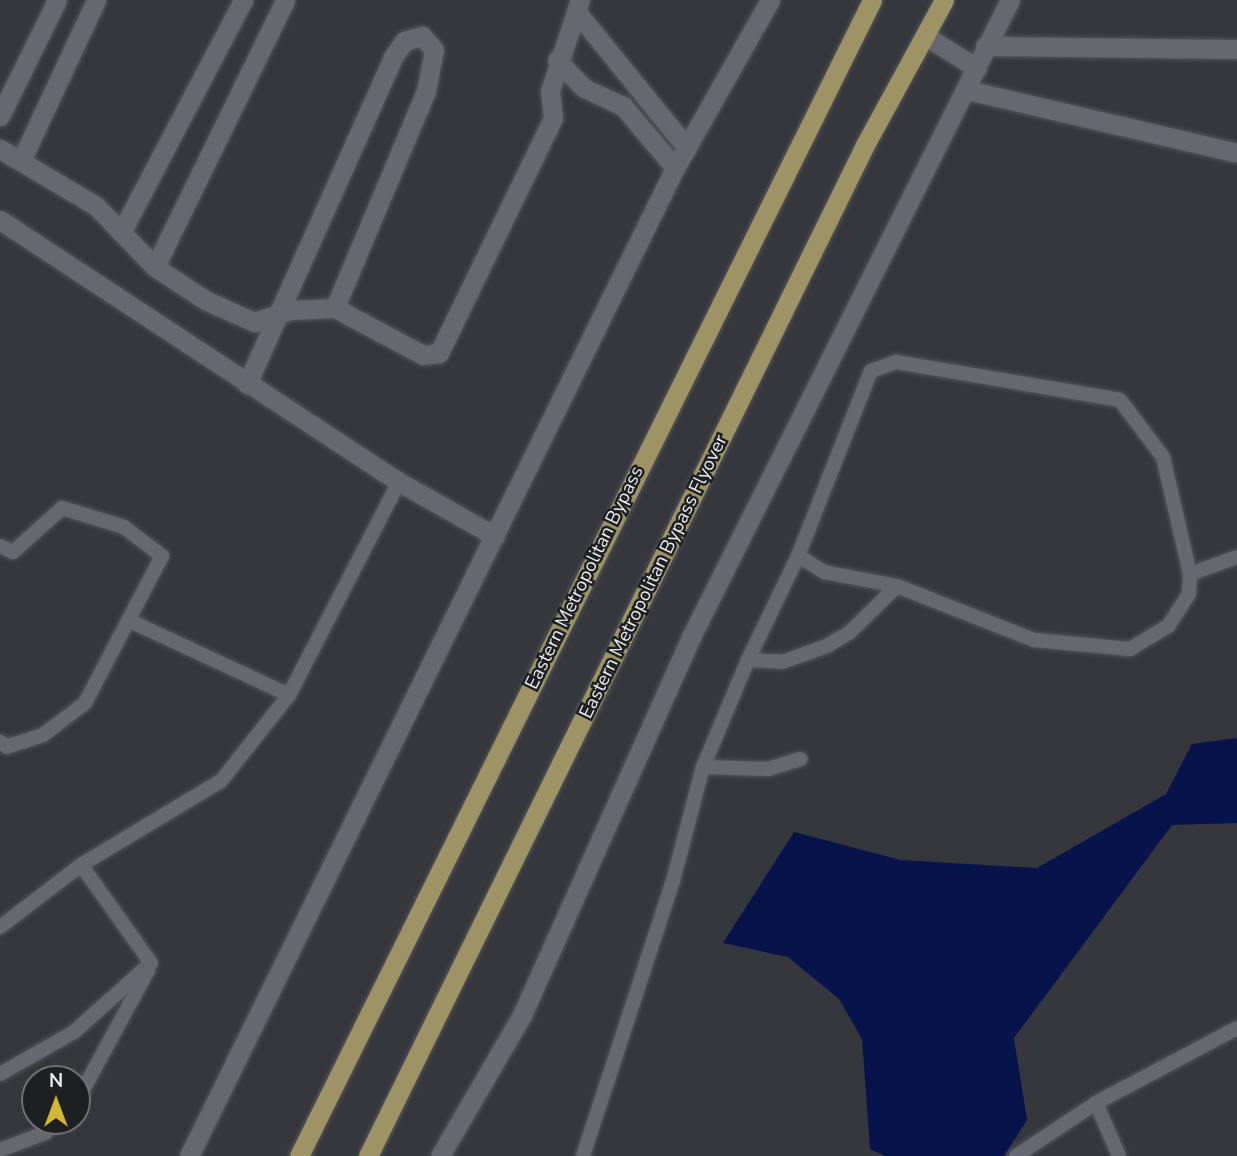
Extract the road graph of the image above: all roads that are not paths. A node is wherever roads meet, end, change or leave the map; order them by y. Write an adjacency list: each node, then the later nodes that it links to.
1 (57, 0): 16 (street)
2 (96, 0): 20 (street)
3 (243, 0): 23 (street)
4 (285, 0): 24 (street)
5 (770, 0): 17 (street)
6 (872, 0): 51 (main road, Eastern Metropolitan Bypass)
7 (944, 0): 10 (main road, Eastern Metropolitan Bypass Flyover)
8 (1010, 0): 11 (street)
9 (578, 5): 13 (street); 17 (street)
10 (927, 37): 14 (street); 52 (main road, Eastern Metropolitan Bypass Flyover)
11 (985, 46): 12 (street); 14 (street)
12 (1237, 49)
13 (557, 60): 21 (street); 25 (street)
14 (977, 68): 15 (street)
15 (967, 89): 19 (street); 53 (street)
16 (0, 116)
17 (687, 148): 21 (street)
18 (0, 149): 20 (street)
19 (1237, 153)
20 (20, 161): 23 (street)
21 (675, 168): 29 (street)
22 (0, 220): 27 (street)
23 (123, 229): 24 (street)
24 (155, 267): 26 (street)
25 (335, 308): 26 (street); 26 (street)
26 (276, 315): 27 (street)
27 (247, 384): 28 (street)
28 (399, 482): 29 (street); 37 (lane)
29 (495, 536): 50 (street)
30 (0, 546): 35 (lane)
31 (798, 556): 33 (lane); 34 (lane); 36 (lane)
32 (1237, 557): 33 (lane)
33 (1190, 573): 34 (lane)
34 (897, 586): 36 (lane)
35 (130, 621): 37 (lane); 38 (lane)
36 (748, 660): 40 (lane)
37 (289, 695): 41 (lane)
38 (0, 742)
39 (800, 759): 40 (lane)
40 (703, 767): 54 (lane)
41 (81, 865): 42 (lane); 43 (lane)
42 (0, 927)
43 (152, 963): 45 (lane); 46 (lane)
44 (1236, 1029): 47 (lane)
45 (0, 1074)
46 (91, 1075)
47 (1096, 1103): 55 (lane); 56 (lane)
48 (41, 1135): 49 (lane)
49 (0, 1150)
50 (189, 1156)
51 (299, 1156)
52 (368, 1156)
53 (440, 1156)
54 (583, 1156)
55 (1016, 1156)
56 (1119, 1156)

